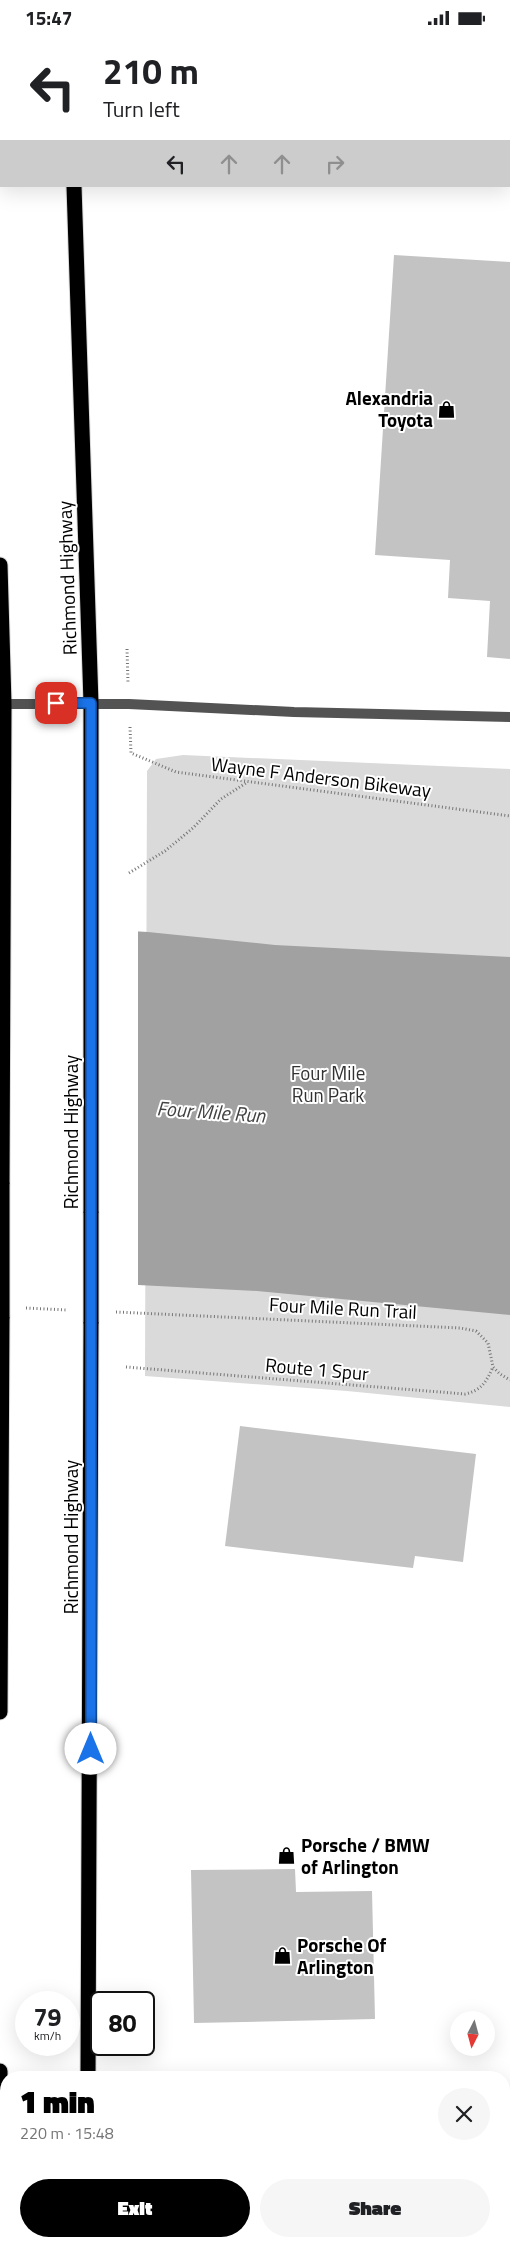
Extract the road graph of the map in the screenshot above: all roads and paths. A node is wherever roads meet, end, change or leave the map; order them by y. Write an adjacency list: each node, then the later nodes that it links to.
1 (74, 187): 3 (highway, Richmond Highway)
2 (0, 565): 4 (highway)
3 (91, 703): 4 (lane); 5 (lane); 15 (highway, Richmond Highway, bridge)
4 (2, 704): 14 (highway, bridge)
5 (510, 717)
6 (132, 753): 7 (path, Wayne F Anderson Bikeway)
7 (246, 783): 8 (path, Wayne F Anderson Bikeway); 9 (path)
8 (510, 815)
9 (129, 873)
10 (145, 1313): 12 (path, Four Mile Run Trail)
11 (126, 1367): 12 (path, Route 1 Spur)
12 (493, 1367): 13 (path)
13 (510, 1380)
14 (0, 1712)
15 (88, 2071)

